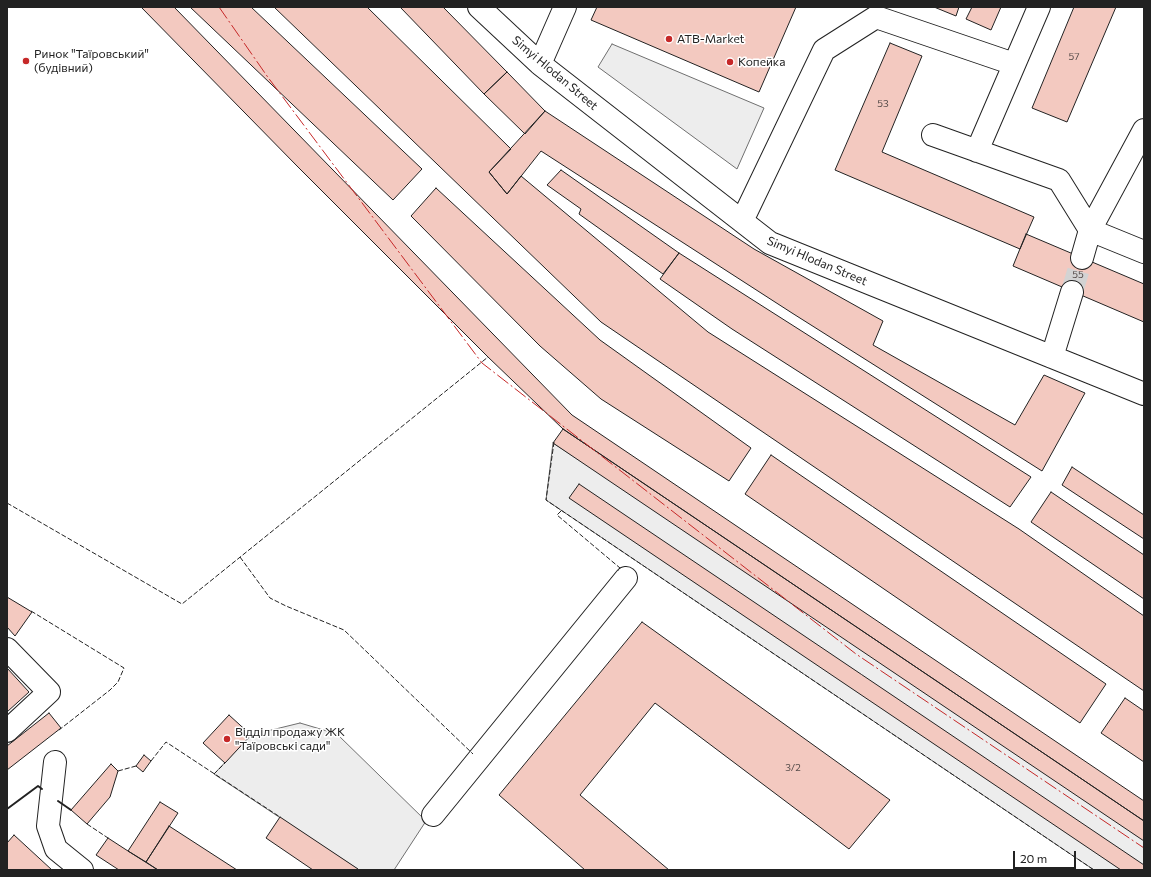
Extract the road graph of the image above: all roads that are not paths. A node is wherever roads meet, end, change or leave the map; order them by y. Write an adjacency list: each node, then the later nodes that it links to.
1 (479, 7): 4 (street, Simyi Hlodan Street)
2 (565, 7): 4 (street)
3 (1039, 7): 5 (street)
4 (540, 64): 9 (street, Simyi Hlodan Street)
5 (1014, 64): 8 (street); 9 (street)
6 (1144, 130): 10 (street)
7 (933, 135): 8 (street)
8 (977, 151): 10 (street)
9 (742, 221): 14 (street, Simyi Hlodan Street)
10 (1090, 230): 11 (street); 12 (street)
11 (1144, 252)
12 (1082, 258)
13 (1072, 292): 14 (street)
14 (1052, 357): 15 (street, Simyi Hlodan Street)
15 (1144, 394)
16 (626, 578): 20 (street)
17 (7, 649): 18 (street)
18 (7, 731)
19 (55, 762): 21 (street)
20 (433, 815)
21 (82, 870)

